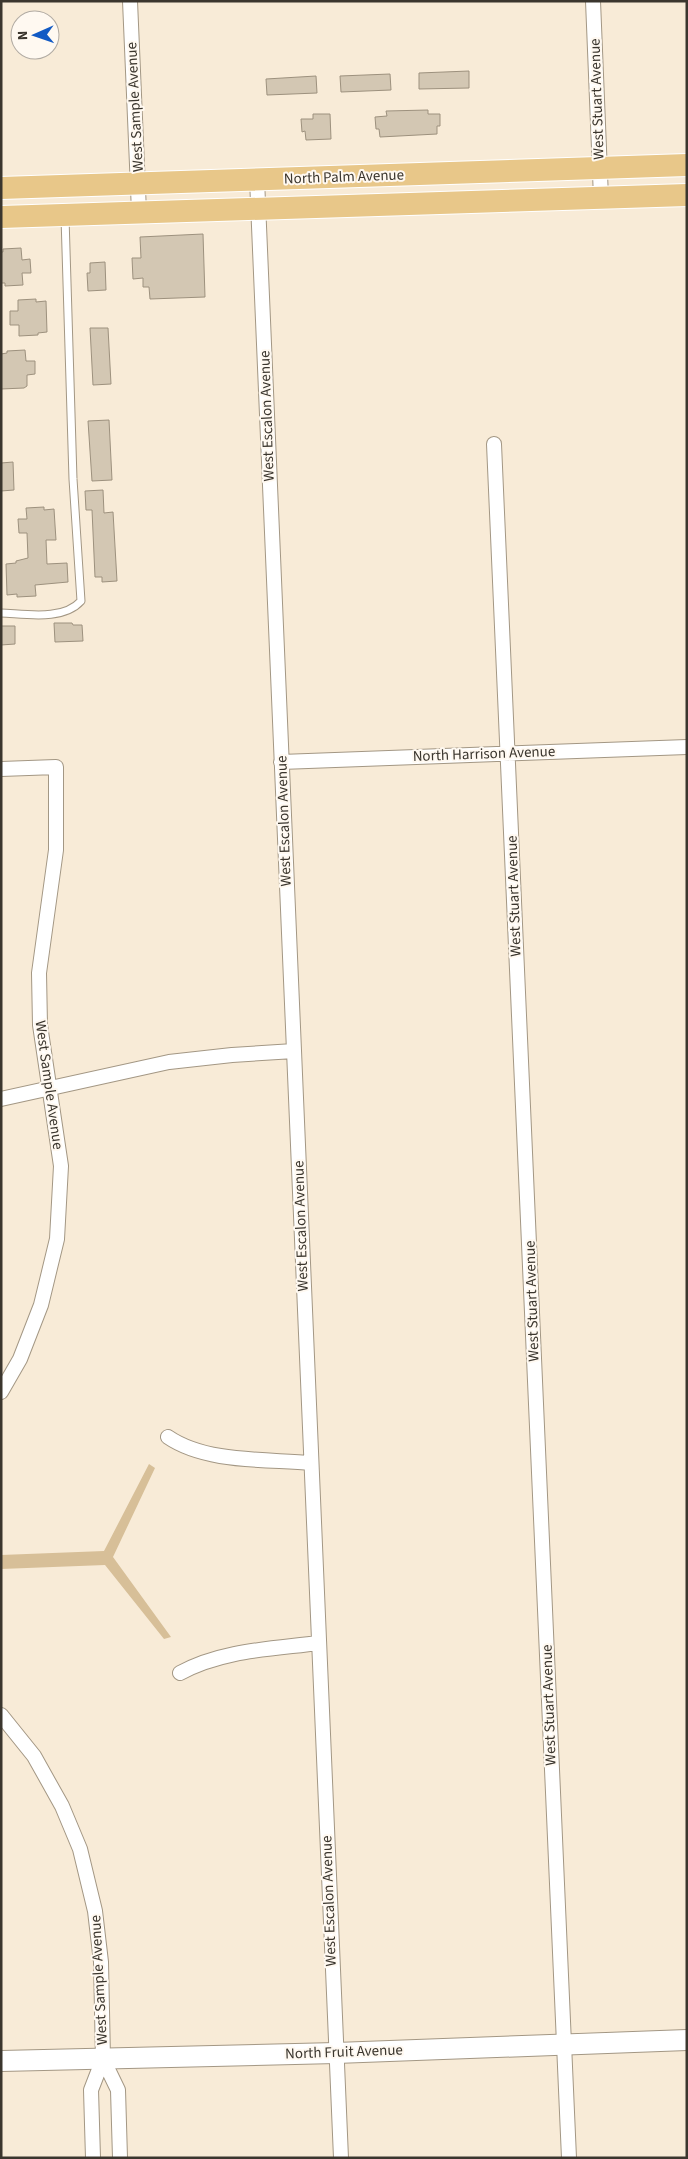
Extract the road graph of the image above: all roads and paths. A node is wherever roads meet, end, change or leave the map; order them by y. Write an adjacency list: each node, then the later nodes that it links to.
1 (130, 1): 6 (street, West Sample Avenue)
2 (593, 1): 4 (street, West Stuart Avenue)
3 (687, 165): 4 (main road, North Palm Avenue)
4 (600, 169): 5 (main road, North Palm Avenue); 9 (street, West Stuart Avenue)
5 (257, 179): 6 (main road, North Palm Avenue); 10 (street, West Escalon Avenue)
6 (138, 184): 7 (main road, North Palm Avenue); 11 (street, West Sample Avenue)
7 (1, 188)
8 (687, 194): 9 (main road, North Palm Avenue)
9 (601, 198): 10 (main road, North Palm Avenue)
10 (258, 209): 11 (main road, North Palm Avenue); 18 (street, West Escalon Avenue)
11 (139, 212): 12 (main road, North Palm Avenue)
12 (65, 214): 13 (main road, North Palm Avenue); 15 (lane)
13 (1, 217)
14 (494, 444): 17 (street, West Stuart Avenue)
15 (1, 614)
16 (687, 747): 17 (street, North Harrison Avenue)
17 (508, 754): 18 (street, North Harrison Avenue); 30 (street, West Stuart Avenue)
18 (282, 762): 20 (street, West Escalon Avenue)
19 (1, 769): 21 (street, West Sample Avenue)
20 (294, 1051): 21 (street); 25 (street, West Escalon Avenue)
21 (50, 1090): 22 (street); 23 (street, West Sample Avenue)
22 (1, 1099)
23 (1, 1392)
24 (168, 1437): 25 (street)
25 (311, 1463): 26 (street, West Escalon Avenue)
26 (319, 1643): 27 (street); 31 (street, West Escalon Avenue)
27 (180, 1673)
28 (1, 1715): 32 (street, West Sample Avenue)
29 (687, 2040): 30 (street, North Fruit Avenue)
30 (563, 2044): 31 (street, North Fruit Avenue); 37 (street, West Stuart Avenue)
31 (336, 2053): 32 (street, North Fruit Avenue); 36 (street, West Escalon Avenue)
32 (103, 2058): 33 (street, North Fruit Avenue); 34 (street, West Sample Avenue); 35 (street, West Sample Avenue)
33 (1, 2062)
34 (93, 2158)
35 (120, 2158)
36 (341, 2158)
37 (569, 2158)

